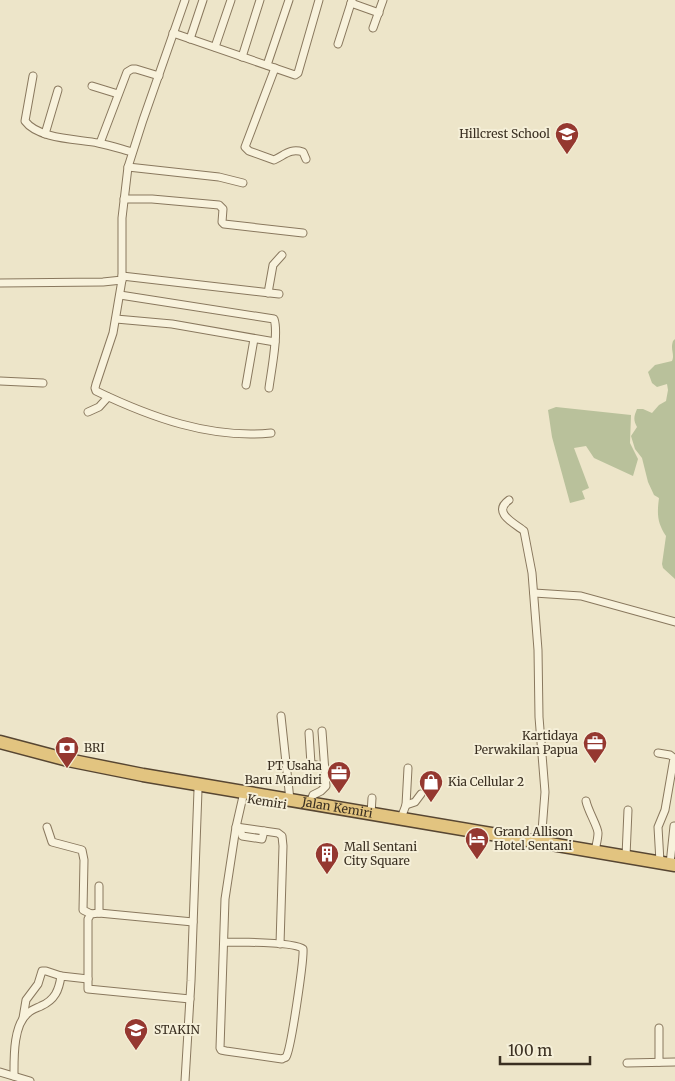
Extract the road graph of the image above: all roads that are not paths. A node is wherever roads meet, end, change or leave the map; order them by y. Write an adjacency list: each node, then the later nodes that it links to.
1 (185, 0): 11 (street)
2 (203, 0): 12 (street)
3 (231, 0): 14 (street)
4 (260, 0): 15 (street)
5 (288, 0): 16 (street)
6 (319, 0): 17 (street)
7 (383, 0): 9 (street)
8 (351, 2): 9 (street); 13 (street)
9 (379, 12): 10 (street)
10 (374, 28)
11 (174, 33): 12 (street); 19 (street)
12 (190, 39): 14 (street)
13 (338, 44)
14 (215, 47): 15 (street)
15 (242, 57): 16 (street)
16 (267, 65): 17 (street)
17 (275, 68): 26 (street)
18 (33, 76): 23 (street)
19 (159, 76): 22 (street); 25 (street)
20 (92, 86): 22 (street)
21 (58, 90): 23 (street)
22 (118, 94): 24 (street)
23 (45, 134): 24 (street)
24 (100, 143): 25 (street)
25 (132, 152): 27 (street)
26 (306, 159)
27 (128, 167): 28 (street); 29 (street)
28 (244, 183)
29 (124, 199): 30 (street); 32 (street)
30 (303, 233)
31 (282, 255): 34 (street)
32 (122, 278): 33 (street); 34 (street); 36 (street)
33 (0, 283)
34 (268, 293): 35 (street)
35 (279, 294)
36 (120, 295): 37 (street); 39 (street)
37 (116, 319): 38 (street); 44 (street)
38 (254, 338): 39 (street); 42 (street)
39 (275, 342): 43 (street)
40 (0, 382): 41 (street)
41 (43, 383)
42 (246, 385)
43 (269, 388)
44 (108, 397): 45 (street); 46 (street)
45 (88, 412)
46 (271, 433)
47 (509, 500): 48 (street)
48 (534, 593): 49 (street); 72 (street)
49 (675, 622)
50 (281, 716): 62 (street)
51 (322, 731): 56 (street)
52 (308, 733): 56 (street)
53 (0, 742): 60 (highway, Jalan Kemiri)
54 (0, 749): 58 (highway, Kemiri)
55 (658, 753): 75 (street)
56 (325, 766): 64 (street)
57 (408, 768): 65 (street)
58 (198, 790): 60 (highway, Kemiri); 78 (street)
59 (421, 794): 65 (street)
60 (244, 795): 62 (highway, Jalan Kemiri); 71 (street); 72 (highway, Kemiri)
61 (372, 798): 67 (street)
62 (290, 800): 64 (highway, Jalan Kemiri)
63 (586, 801): 73 (street)
64 (310, 803): 67 (highway, Jalan Kemiri)
65 (406, 805): 68 (street)
66 (628, 810): 74 (street)
67 (371, 814): 68 (highway, Jalan Kemiri)
68 (401, 818): 72 (highway, Jalan Kemiri)
69 (674, 826): 75 (street)
70 (47, 827): 77 (street)
71 (238, 827): 79 (street); 80 (street)
72 (540, 844): 73 (highway, Jalan Kemiri); 75 (highway, Kemiri)
73 (595, 851): 74 (highway, Jalan Kemiri)
74 (626, 856): 75 (highway, Jalan Kemiri)
75 (665, 865)
76 (99, 886): 77 (street)
77 (95, 914): 78 (street); 82 (street)
78 (193, 922): 83 (street)
79 (224, 942): 80 (street); 80 (street)
80 (280, 944)
81 (61, 976): 82 (street); 84 (street); 84 (street)
82 (88, 979): 83 (street)
83 (190, 999): 92 (street)
84 (23, 1019): 90 (street)
85 (659, 1028): 86 (street)
86 (659, 1062): 87 (street); 88 (street)
87 (675, 1062)
88 (627, 1063)
89 (0, 1072): 90 (street)
90 (14, 1076): 91 (street)
91 (30, 1081)
92 (185, 1081)

